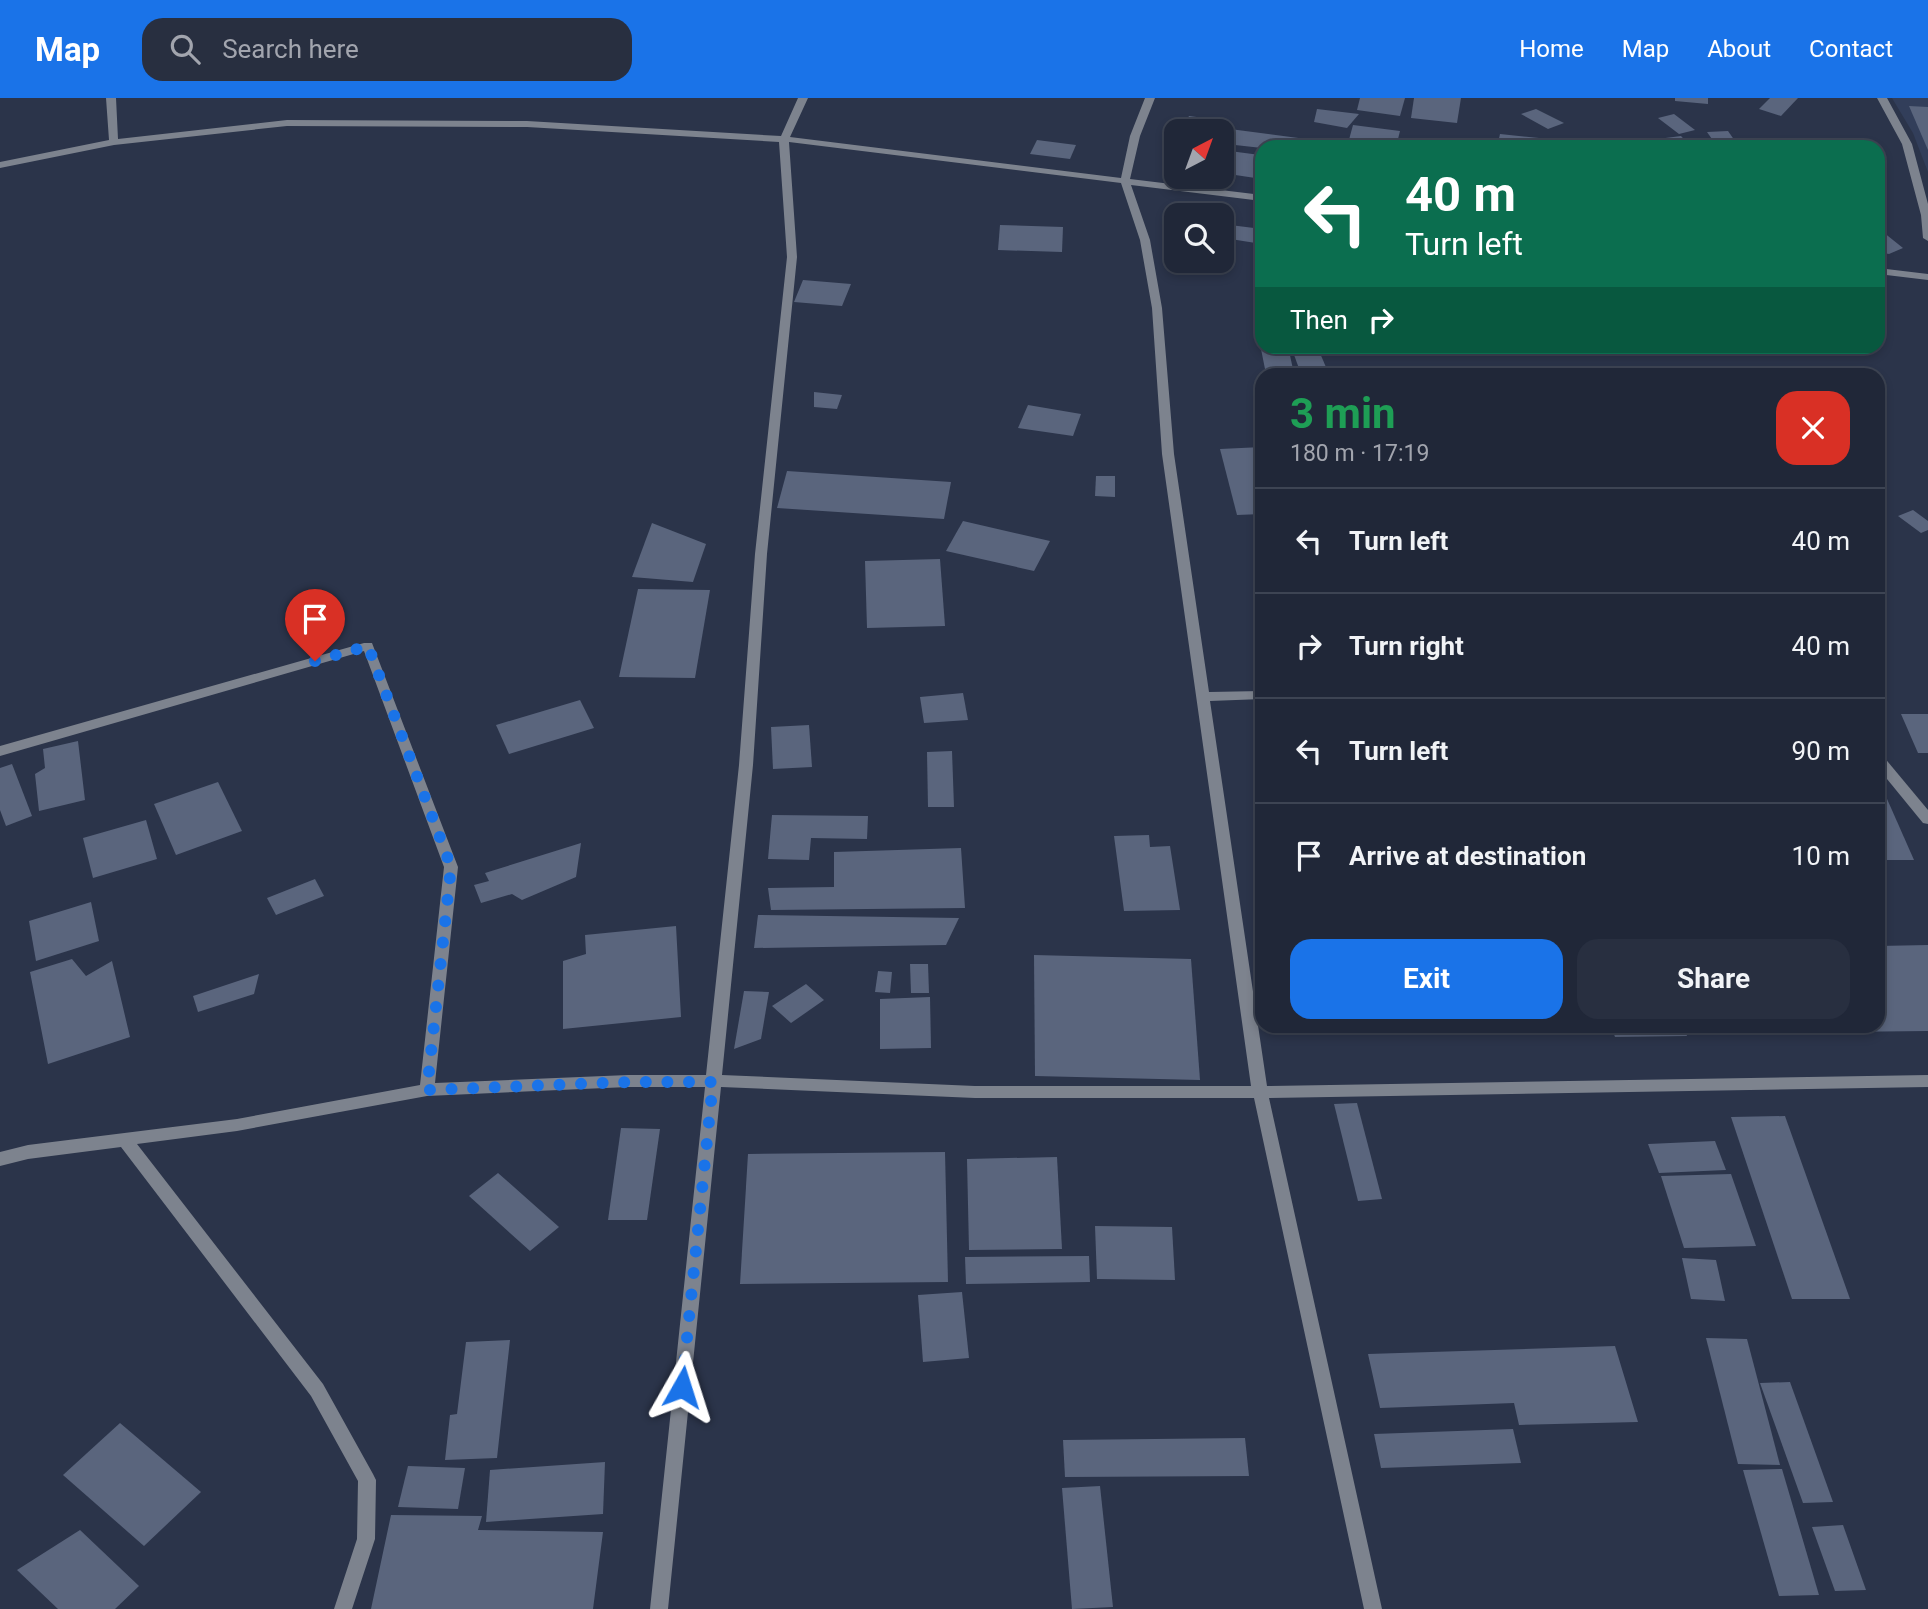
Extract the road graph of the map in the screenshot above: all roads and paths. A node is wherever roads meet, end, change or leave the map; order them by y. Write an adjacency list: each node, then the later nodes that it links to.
1 (111, 98): 6 (street)
2 (803, 98): 5 (street)
3 (1150, 98): 8 (street)
4 (1882, 98): 10 (street)
5 (785, 139): 6 (street); 8 (street); 19 (street)
6 (114, 142): 7 (street)
7 (0, 164)
8 (1125, 182): 9 (street); 14 (street)
9 (1255, 197)
10 (1928, 238)
11 (1885, 272): 12 (street)
12 (1928, 277)
13 (1255, 695): 14 (street)
14 (1203, 696): 21 (street)
15 (0, 751): 20 (street)
16 (1885, 767): 17 (street)
17 (1928, 819)
18 (1928, 1081): 21 (street)
19 (713, 1082): 20 (street); 21 (street); 25 (street)
20 (427, 1090): 22 (street)
21 (1260, 1092): 26 (street)
22 (124, 1139): 23 (street); 24 (street)
23 (0, 1159)
24 (343, 1609)
25 (659, 1609)
26 (1373, 1609)

